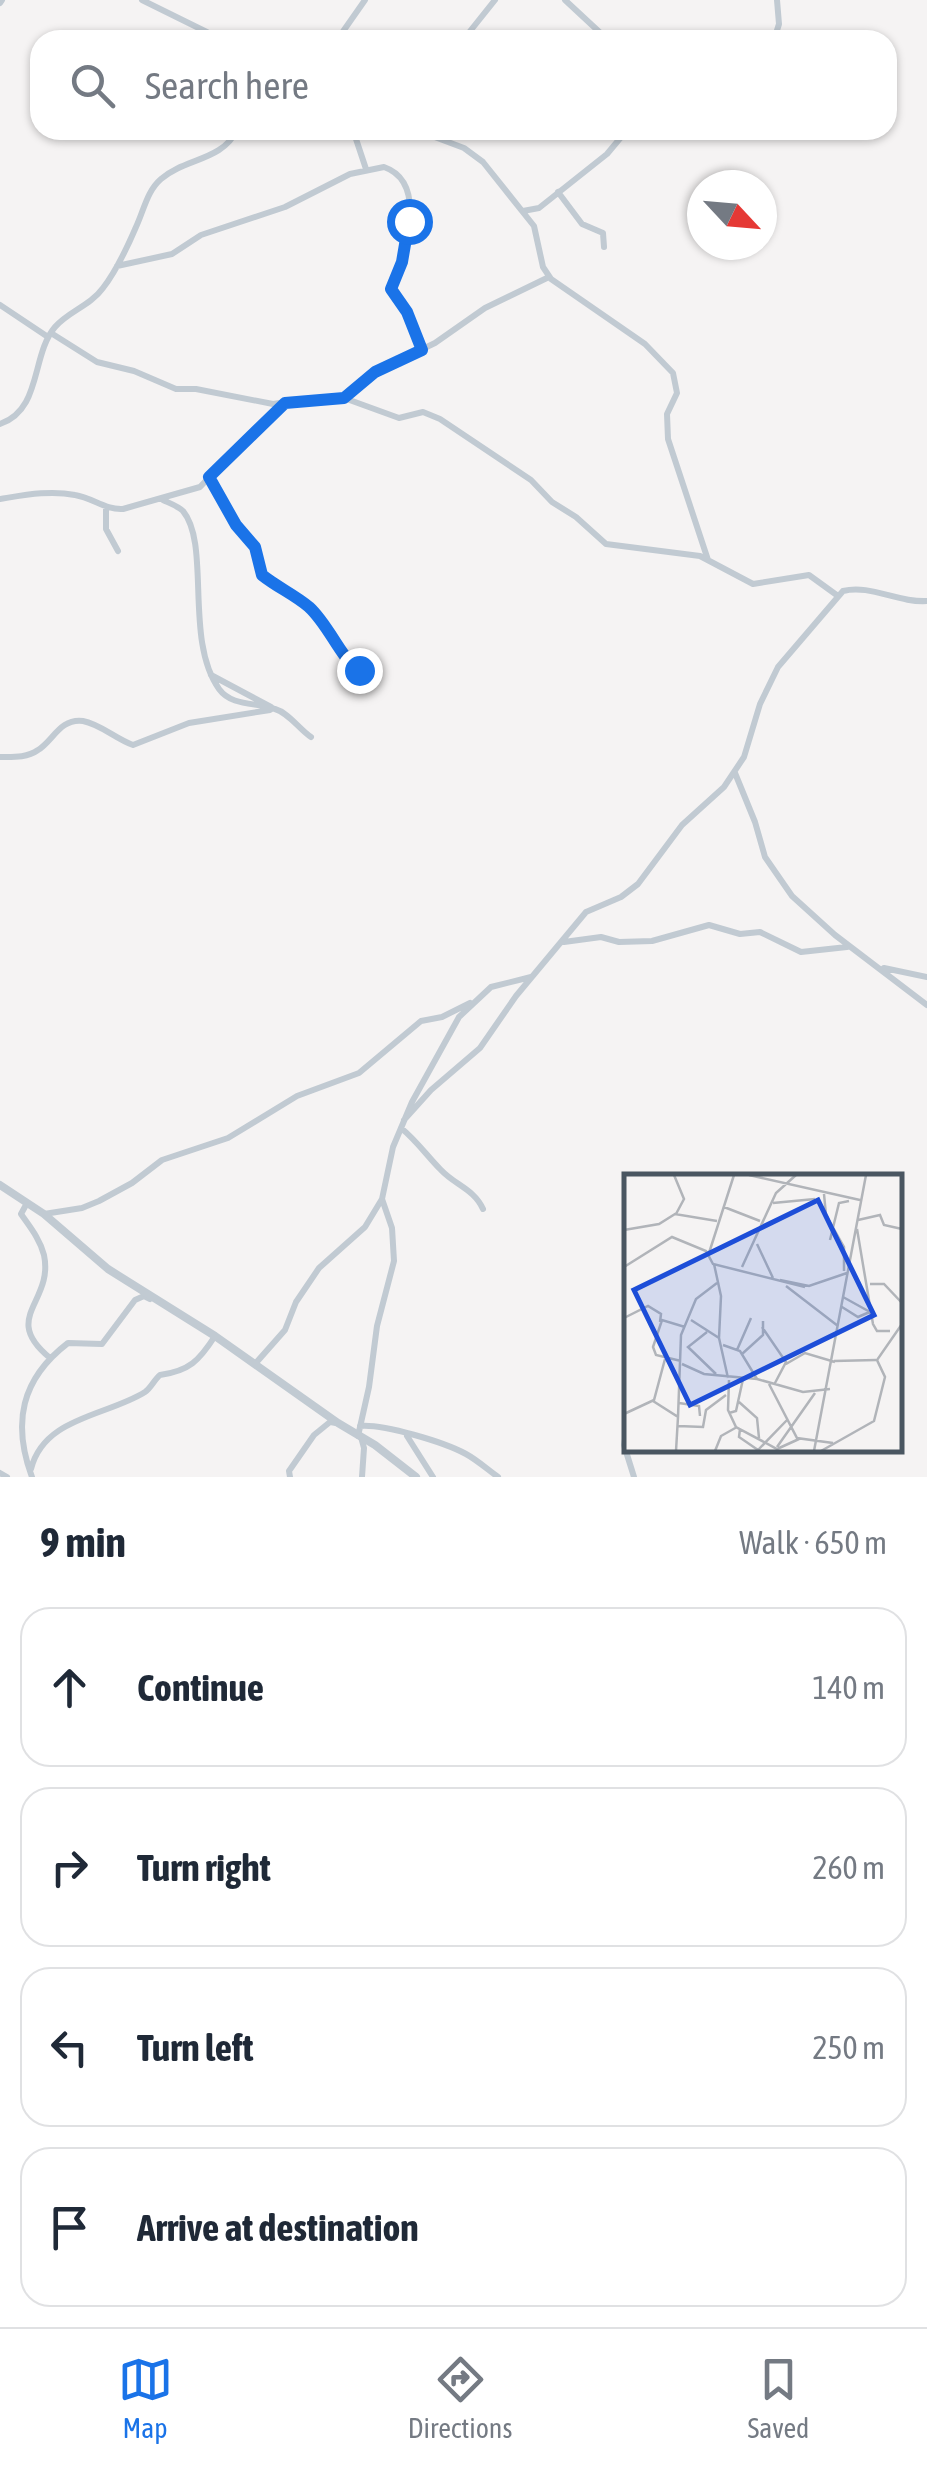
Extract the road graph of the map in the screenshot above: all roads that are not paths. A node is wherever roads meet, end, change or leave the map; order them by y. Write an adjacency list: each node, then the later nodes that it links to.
1 (142, 0): 6 (street)
2 (365, 0): 7 (street)
3 (495, 0): 8 (street)
4 (565, 0): 9 (street)
5 (776, 0): 10 (street)
6 (204, 30)
7 (344, 30)
8 (471, 30)
9 (597, 30)
10 (777, 30)
11 (231, 140): 19 (street)
12 (356, 140): 15 (street)
13 (440, 140): 17 (street)
14 (618, 140): 16 (street)
15 (366, 169): 19 (street); 23 (street)
16 (558, 192): 17 (street); 18 (street)
17 (522, 210): 20 (street)
18 (604, 247)
19 (117, 266): 22 (street)
20 (549, 277): 23 (street); 32 (street)
21 (0, 305): 22 (street)
22 (49, 335): 25 (street); 26 (street)
23 (422, 350): 24 (street)
24 (344, 398): 25 (street); 32 (street)
25 (285, 403): 27 (street)
26 (0, 423)
27 (209, 477): 29 (street); 35 (street)
28 (0, 499): 30 (street)
29 (162, 500): 30 (street); 36 (street)
30 (106, 507): 31 (street)
31 (118, 552)
32 (708, 560): 33 (street)
33 (838, 596): 34 (street); 39 (street)
34 (927, 601)
35 (372, 674)
36 (274, 708): 37 (street); 38 (street)
37 (311, 737)
38 (0, 757)
39 (735, 773): 40 (street); 41 (street)
40 (564, 942): 41 (street); 44 (street)
41 (853, 950): 42 (street)
42 (878, 966): 43 (street); 46 (street)
43 (927, 977)
44 (531, 978): 45 (street); 47 (street)
45 (479, 997): 47 (street); 52 (street)
46 (927, 1006)
47 (402, 1124): 49 (street); 51 (street)
48 (0, 1185): 50 (street)
49 (382, 1199): 56 (street); 58 (street)
50 (28, 1203): 52 (street); 55 (street)
51 (484, 1209)
52 (44, 1214): 53 (street)
53 (151, 1299): 54 (street); 55 (street)
54 (214, 1336): 56 (street); 62 (street)
55 (50, 1358): 62 (street)
56 (254, 1364): 57 (street)
57 (338, 1423): 58 (street); 64 (street)
58 (360, 1433): 59 (street); 65 (street); 66 (street)
59 (405, 1434): 67 (street); 68 (street)
60 (626, 1452): 69 (street)
61 (0, 1473): 63 (street)
62 (31, 1474)
63 (7, 1477)
64 (290, 1477)
65 (362, 1477)
66 (416, 1477)
67 (433, 1477)
68 (498, 1477)
69 (634, 1477)

